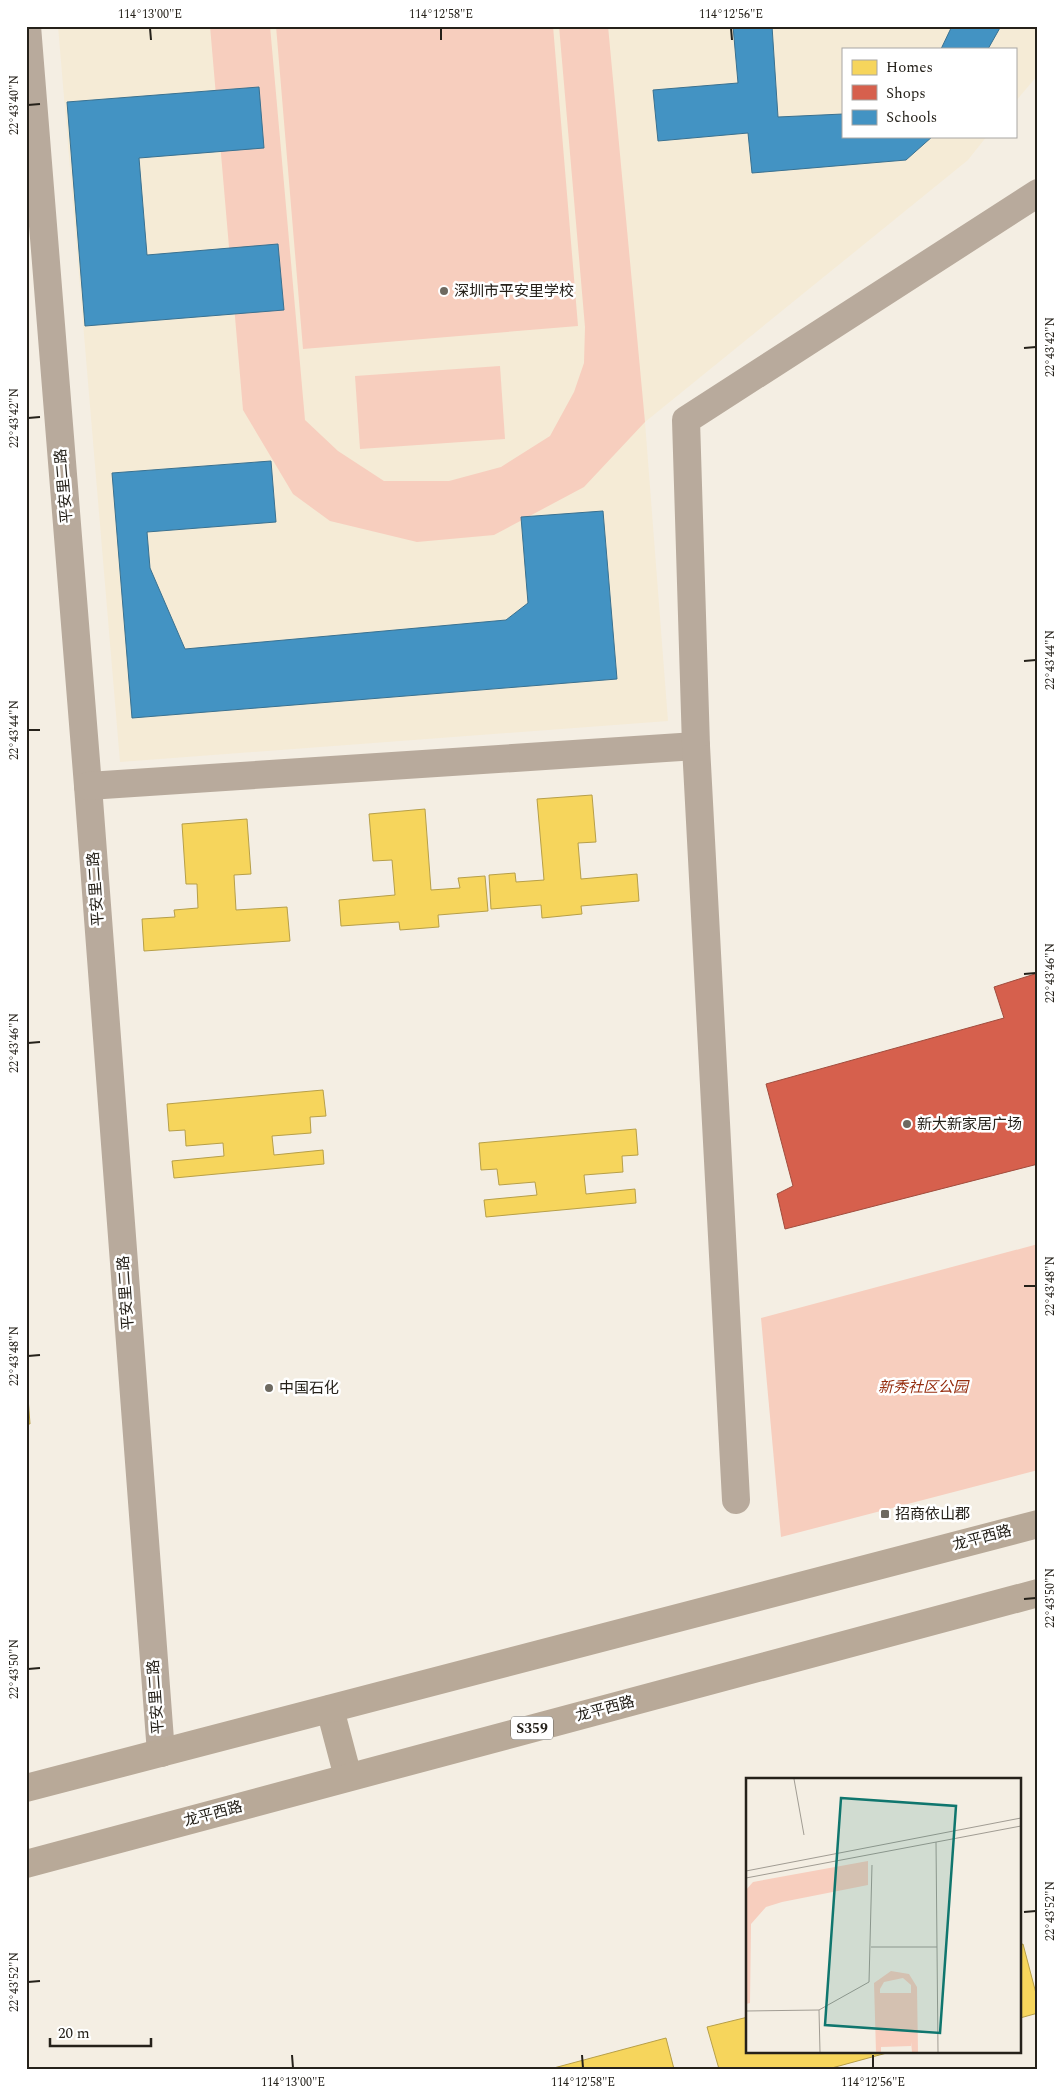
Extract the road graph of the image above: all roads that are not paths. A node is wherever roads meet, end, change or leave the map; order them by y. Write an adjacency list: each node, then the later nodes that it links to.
1 (27, 26): 4 (street, 平安里二路)
2 (1038, 193): 3 (street)
3 (696, 746): 4 (street); 5 (street)
4 (88, 786): 9 (street, 平安里二路)
5 (736, 1500)
6 (1038, 1524): 8 (main road, 龙平西路)
7 (1038, 1593): 10 (main road, 龙平西路 / S359)
8 (330, 1709): 9 (main road, 龙平西路); 10 (main road)
9 (161, 1753): 11 (main road, 龙平西路)
10 (348, 1778): 12 (main road, 龙平西路 / S359)
11 (26, 1788)
12 (26, 1864)

